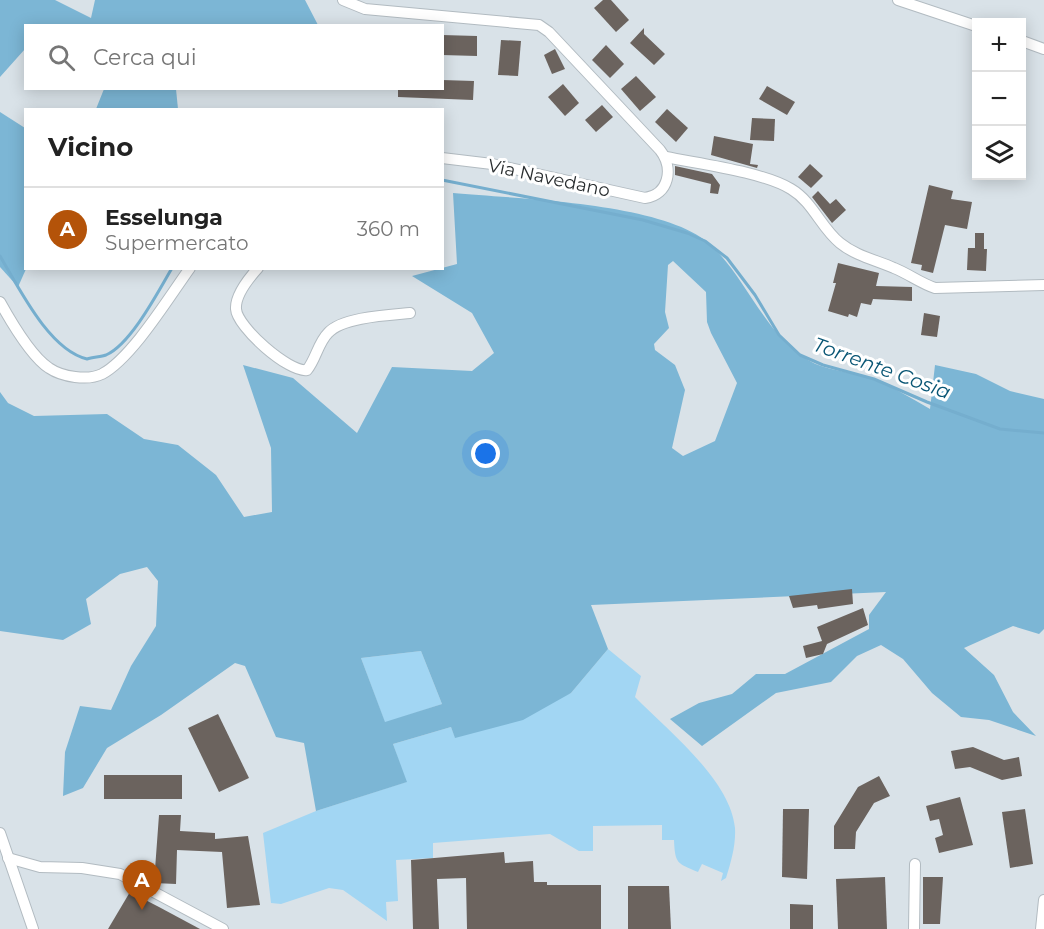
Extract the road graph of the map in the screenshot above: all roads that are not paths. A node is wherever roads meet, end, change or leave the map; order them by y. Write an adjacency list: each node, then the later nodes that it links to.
1 (343, 0): 6 (street)
2 (898, 0): 3 (street)
3 (972, 26)
4 (1026, 42): 5 (street)
5 (1044, 49)
6 (666, 157): 7 (street, Via Navedano); 10 (street)
7 (444, 158)
8 (188, 270): 11 (street)
9 (257, 270): 12 (street)
10 (1044, 285)
11 (0, 302)
12 (410, 312)
13 (0, 832): 14 (street)
14 (8, 858): 17 (street); 21 (street)
15 (915, 864): 22 (street)
16 (1044, 900): 18 (street)
17 (28, 914): 19 (street); 20 (street)
18 (1042, 927)
19 (24, 929)
20 (33, 929)
21 (222, 929)
22 (914, 929)

